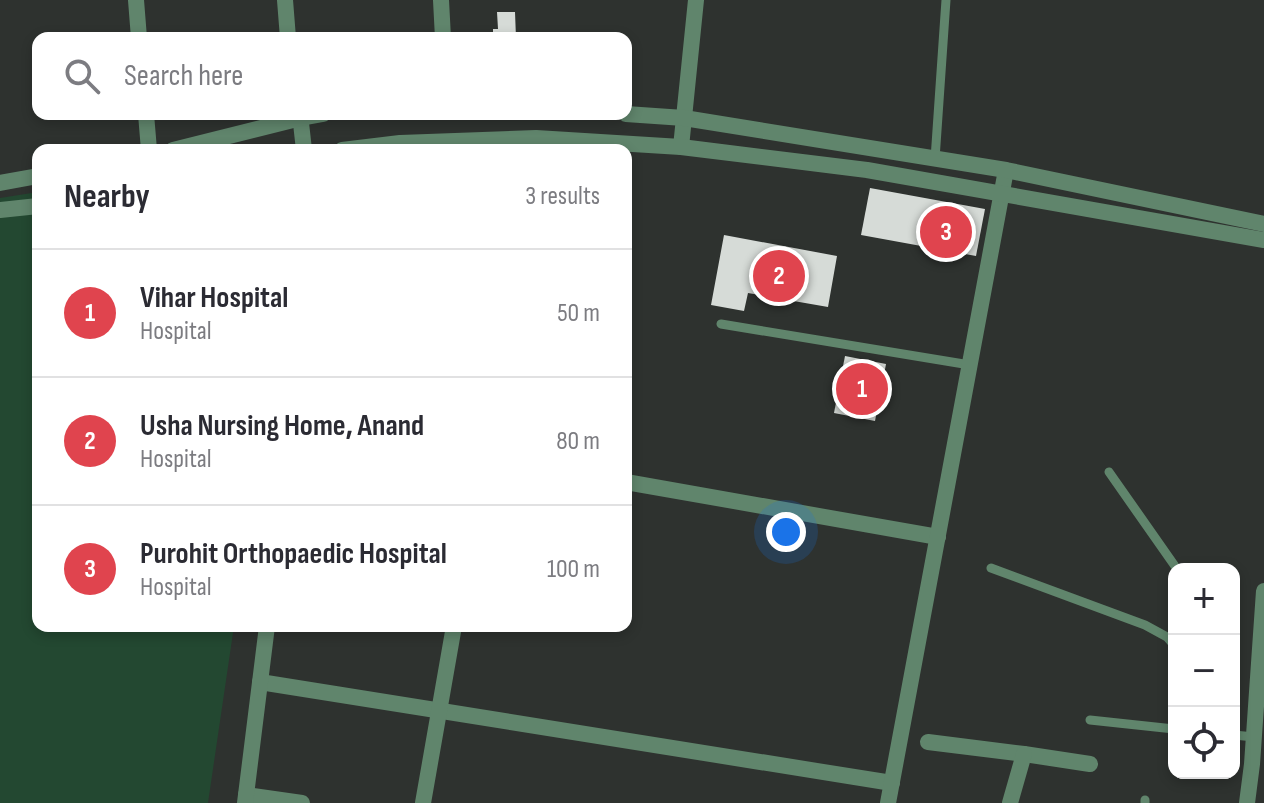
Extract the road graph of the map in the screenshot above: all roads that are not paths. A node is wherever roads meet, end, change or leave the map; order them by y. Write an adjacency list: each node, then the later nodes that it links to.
1 (136, 0): 6 (street)
2 (285, 0): 7 (street)
3 (441, 0): 8 (street)
4 (696, 0): 10 (street)
5 (946, 0): 21 (lane)
6 (139, 32)
7 (288, 32)
8 (443, 32)
9 (632, 114): 10 (street)
10 (684, 118): 20 (street); 21 (street)
11 (146, 120): 14 (street)
12 (286, 120): 15 (street)
13 (301, 120): 16 (street)
14 (148, 144)
15 (196, 144)
16 (303, 144)
17 (392, 144): 18 (street)
18 (415, 144)
19 (632, 146): 20 (street)
20 (681, 147): 25 (street)
21 (935, 159): 22 (street)
22 (1006, 170): 25 (street); 28 (street)
23 (32, 177): 24 (street)
24 (0, 183)
25 (1001, 194): 29 (street); 31 (street)
26 (32, 207): 27 (street)
27 (0, 210)
28 (1264, 224)
29 (1264, 240)
30 (721, 324): 31 (lane)
31 (970, 365): 34 (street)
32 (1109, 472): 35 (lane)
33 (632, 483): 34 (street)
34 (938, 537): 51 (street)
35 (1173, 563)
36 (991, 568): 40 (lane)
37 (1264, 591): 46 (street)
38 (266, 632): 41 (street)
39 (453, 632): 42 (street)
40 (1168, 638)
41 (260, 682): 42 (street); 52 (street)
42 (440, 710): 51 (street); 54 (street)
43 (1090, 720): 44 (lane)
44 (1168, 728)
45 (1240, 736): 46 (lane)
46 (1254, 737): 50 (street)
47 (928, 742): 48 (street)
48 (1024, 754): 49 (street); 56 (street)
49 (1090, 764)
50 (1258, 766): 57 (street)
51 (892, 783): 55 (street)
52 (246, 799): 53 (street)
53 (302, 803)
54 (423, 803)
55 (888, 803)
56 (1010, 803)
57 (1247, 803)

